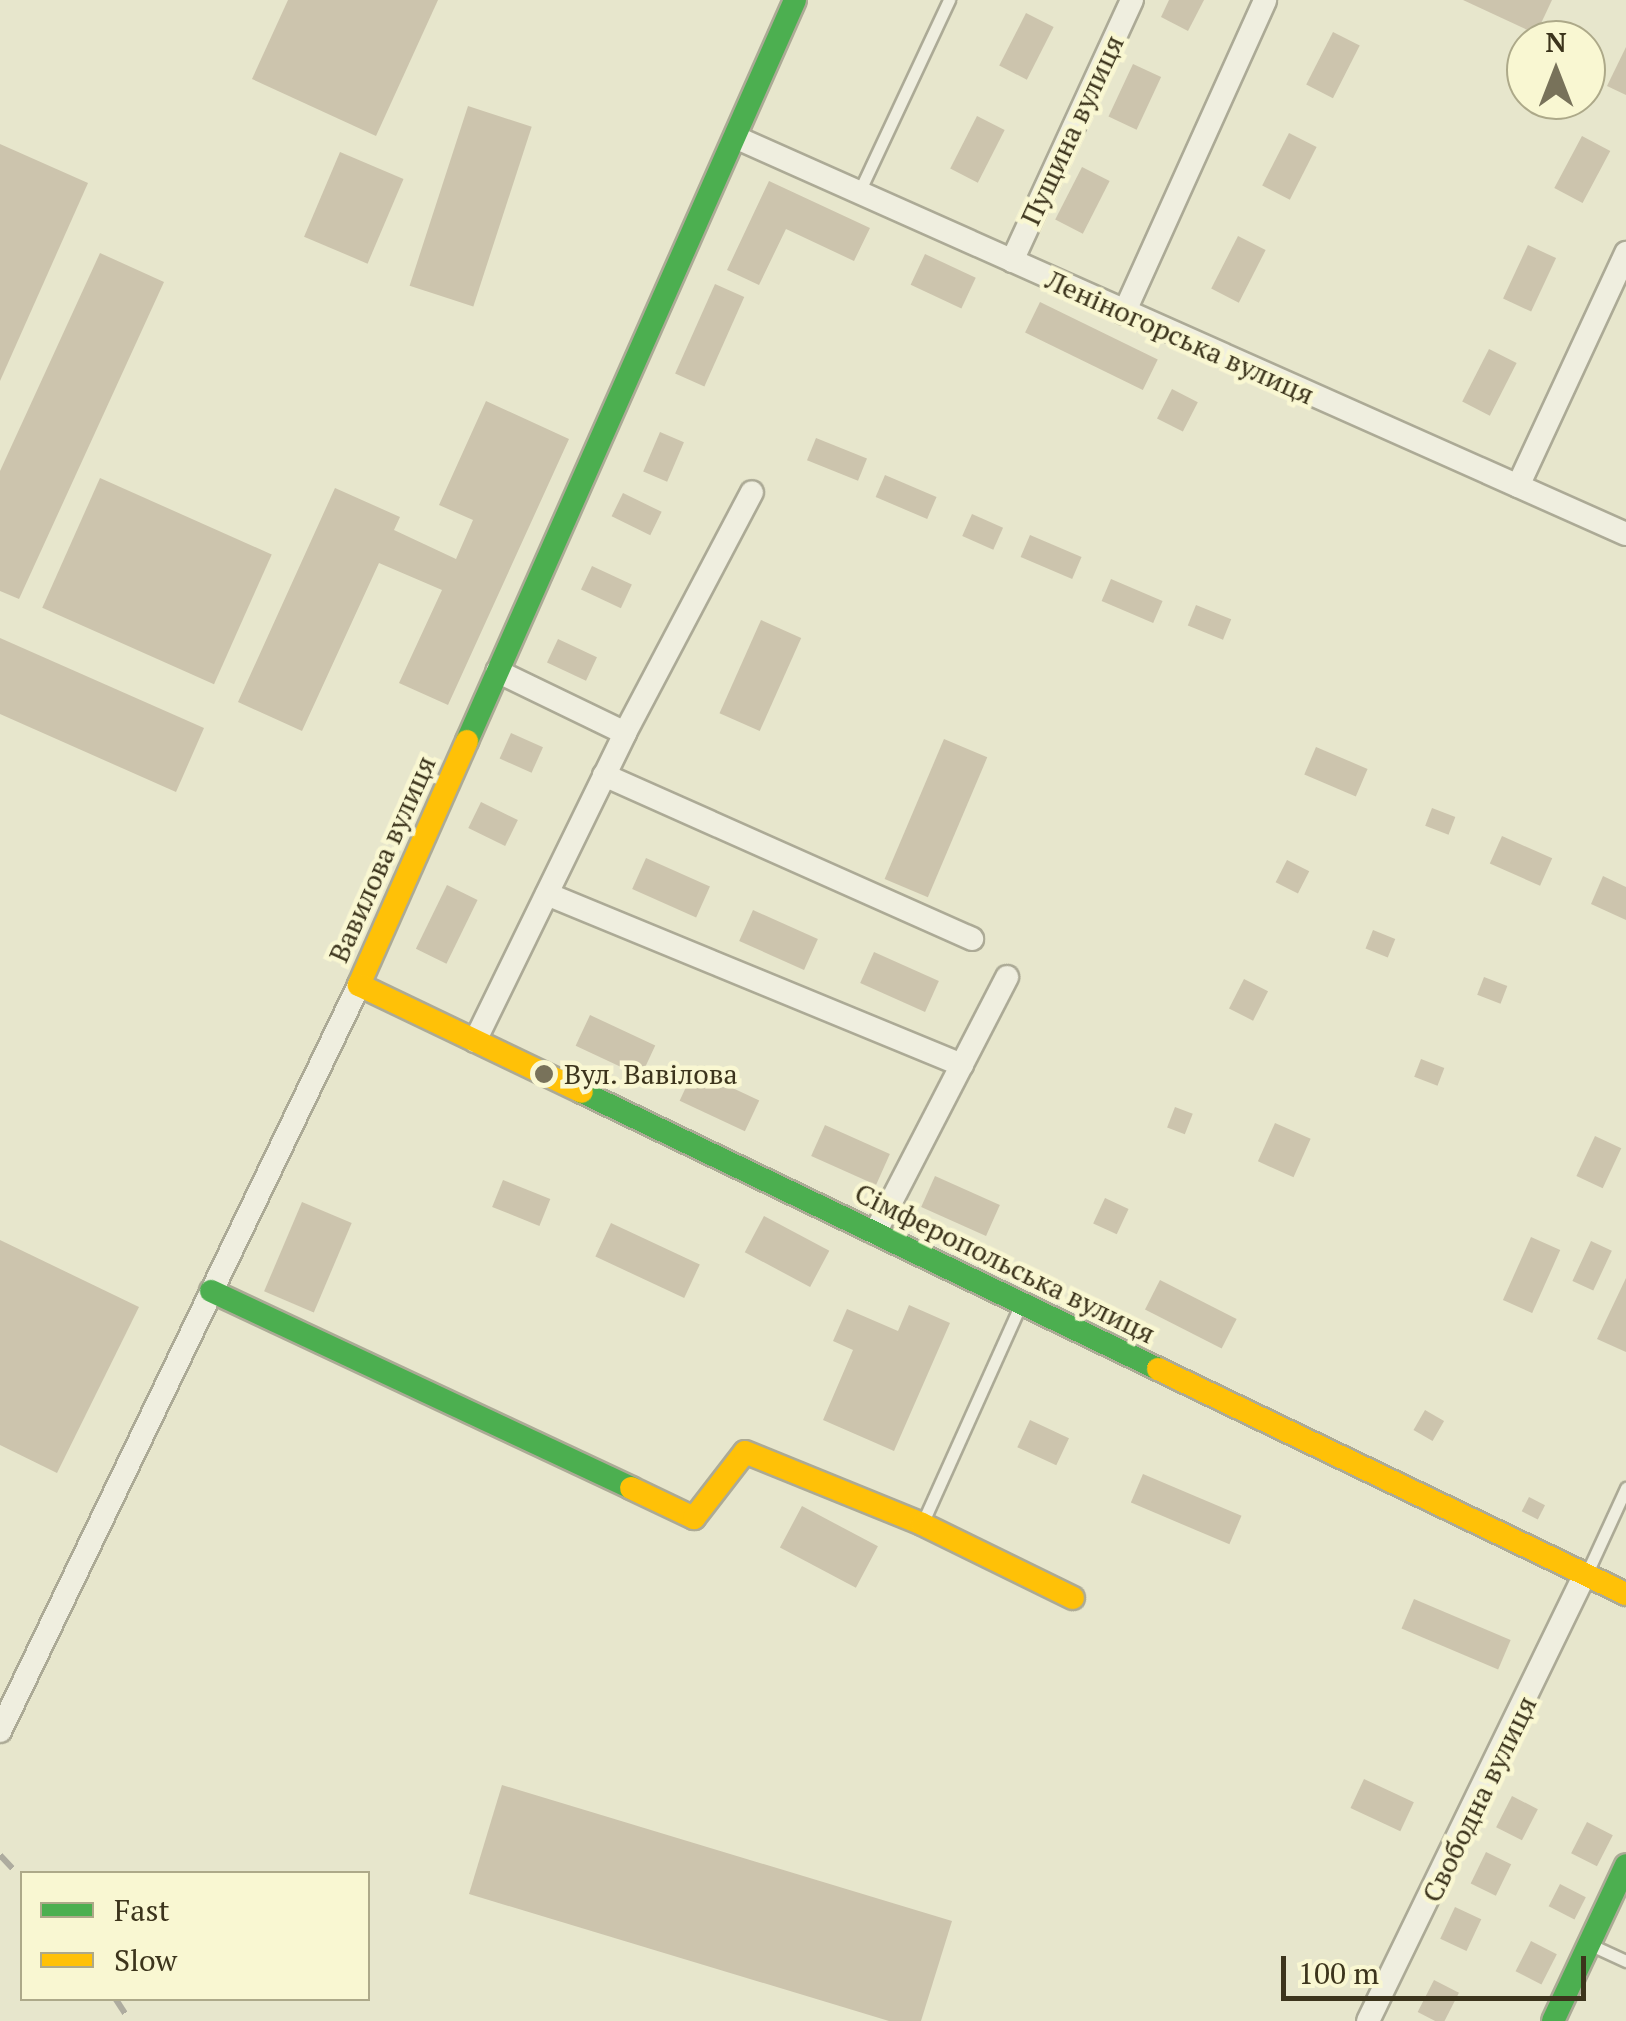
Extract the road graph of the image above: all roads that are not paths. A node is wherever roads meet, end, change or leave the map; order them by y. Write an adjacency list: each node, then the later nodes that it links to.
1 (795, 0): 5 (street, Вавилова вулиця)
2 (948, 0): 6 (lane)
3 (1132, 0): 8 (street, Пущина вулиця)
4 (1265, 0): 9 (street)
5 (735, 137): 6 (street, Леніногорська вулиця); 13 (street, Вавилова вулиця)
6 (860, 190): 8 (street, Леніногорська вулиця)
7 (1626, 252): 10 (street)
8 (1012, 261): 9 (street, Леніногорська вулиця)
9 (1124, 313): 10 (street, Леніногорська вулиця)
10 (1518, 486): 12 (street, Леніногорська вулиця)
11 (752, 492): 14 (street)
12 (1626, 534)
13 (497, 671): 14 (street); 19 (street, Вавилова вулиця)
14 (625, 733): 15 (street)
15 (604, 775): 16 (street); 17 (street)
16 (546, 894): 20 (street); 21 (street)
17 (972, 939)
18 (1007, 976): 21 (street)
19 (359, 985): 20 (street, Сімферопольська вулиця); 23 (street, Вавилова вулиця)
20 (475, 1040): 22 (street, Сімферопольська вулиця)
21 (962, 1065): 22 (street)
22 (875, 1234): 24 (street, Сімферопольська вулиця)
23 (212, 1292): 26 (street); 30 (street, Вавилова вулиця)
24 (1022, 1304): 26 (lane); 27 (street, Сімферопольська вулиця)
25 (1626, 1488): 27 (lane)
26 (922, 1524): 29 (street)
27 (1585, 1575): 28 (street, Сімферопольська вулиця); 34 (street, Свободна вулиця)
28 (1626, 1594)
29 (1073, 1598)
30 (0, 1731)
31 (1626, 1865): 32 (street)
32 (1589, 1944): 33 (lane); 35 (street)
33 (1626, 1960)
34 (1377, 2018)
35 (1554, 2021)

